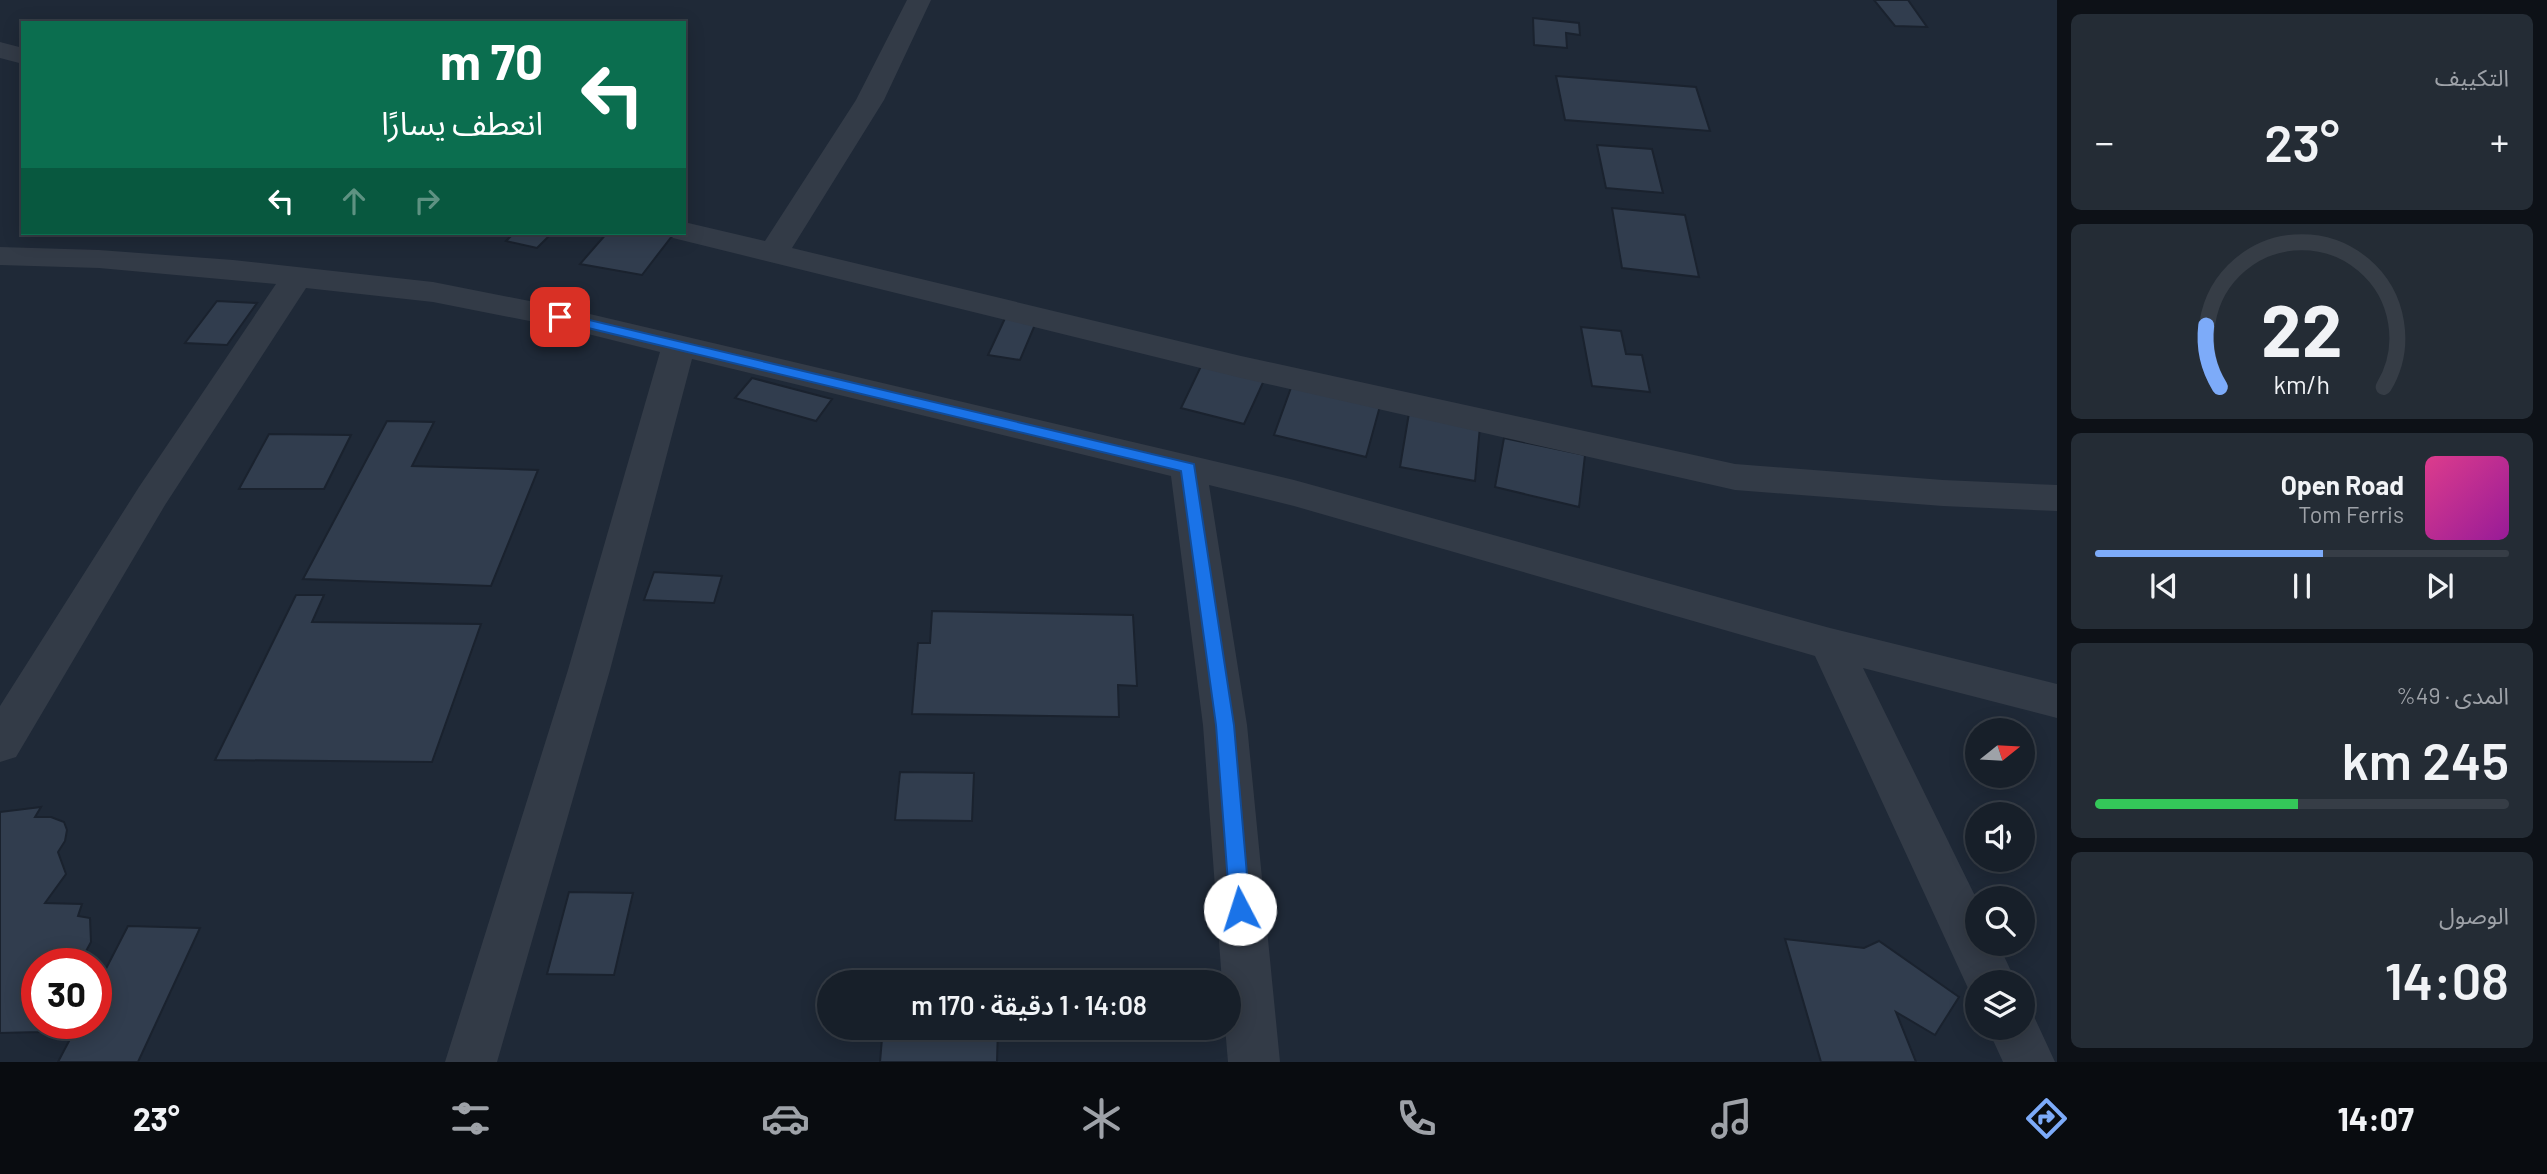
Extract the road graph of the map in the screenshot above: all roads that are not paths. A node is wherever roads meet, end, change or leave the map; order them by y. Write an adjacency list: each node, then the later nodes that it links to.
1 (919, 0): 5 (street)
2 (0, 50): 3 (street)
3 (21, 56)
4 (686, 231): 5 (street)
5 (773, 253): 10 (street)
6 (0, 256): 7 (street)
7 (297, 277): 8 (street); 13 (street)
8 (679, 345): 9 (street); 16 (street)
9 (1188, 468): 11 (street); 17 (street)
10 (2057, 498)
11 (1830, 644): 12 (street); 14 (street)
12 (2057, 701)
13 (0, 744)
14 (1985, 970)
15 (2019, 1040): 18 (street)
16 (471, 1062)
17 (1254, 1062)
18 (2029, 1062)

